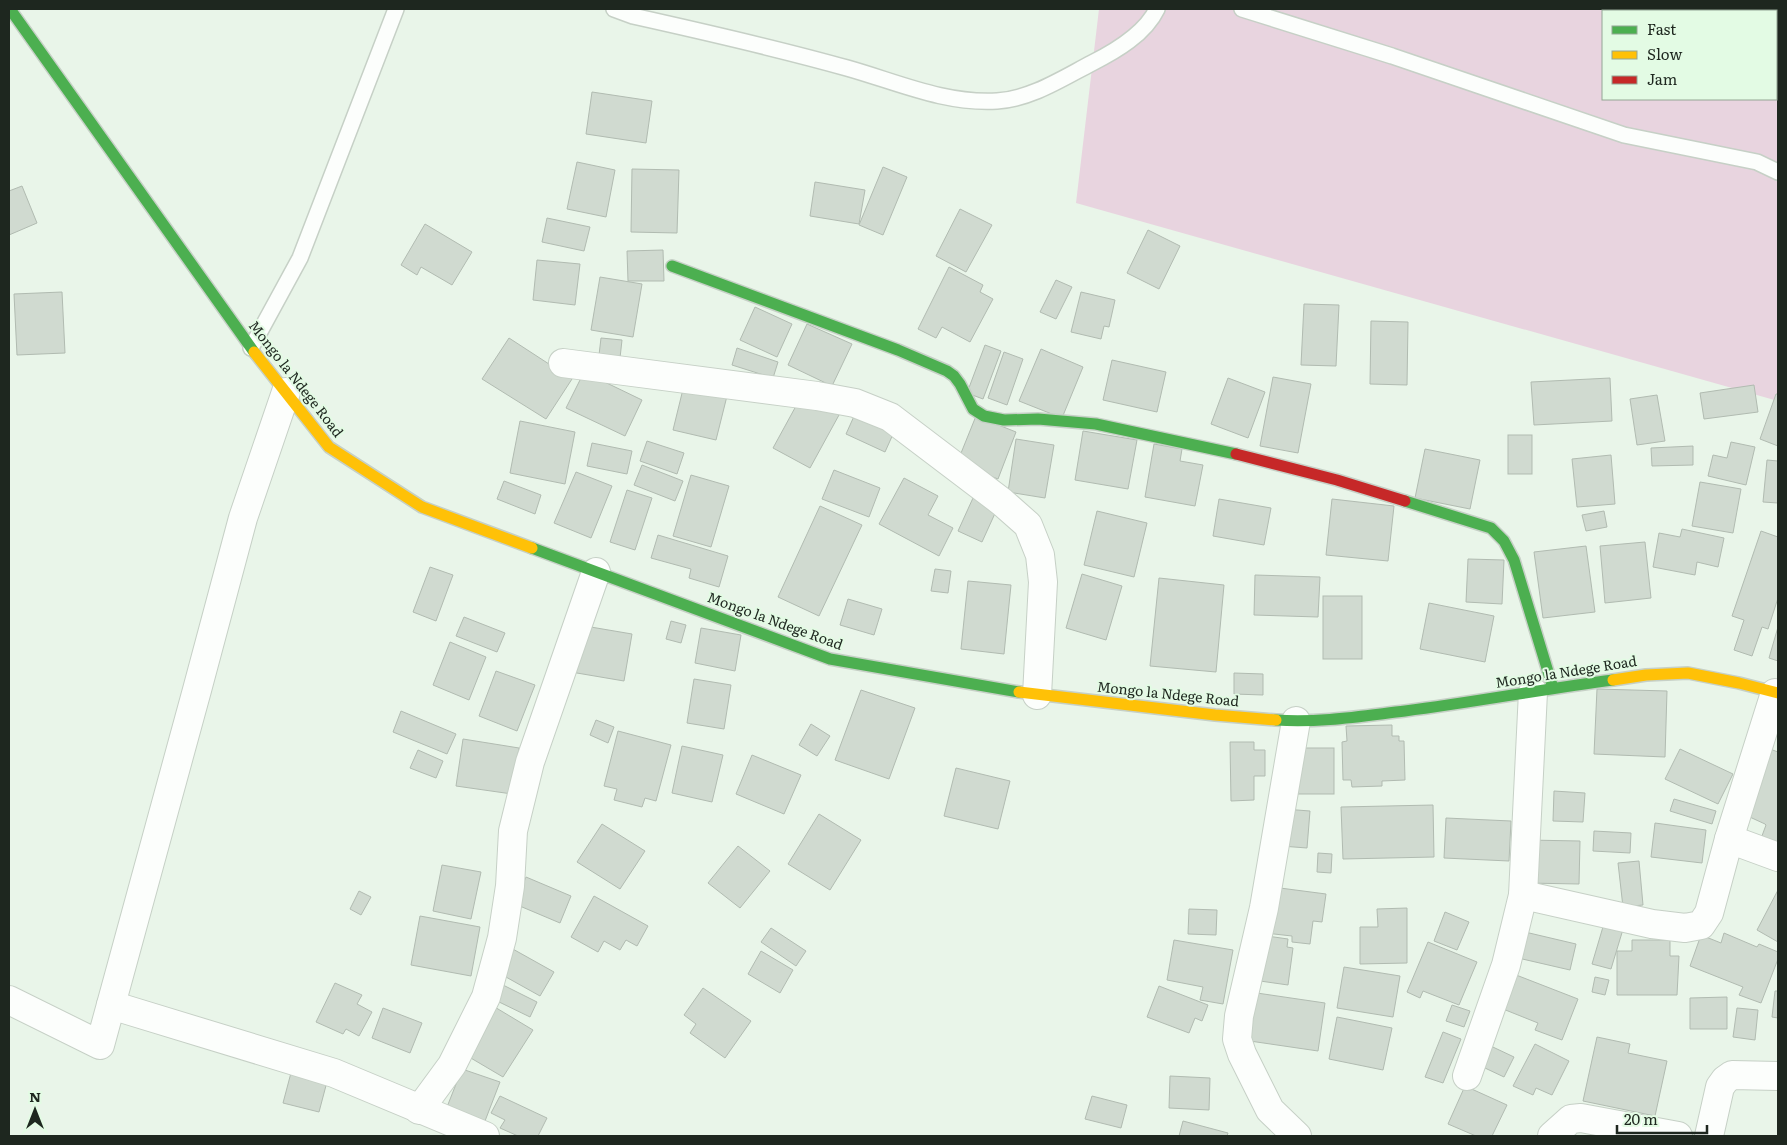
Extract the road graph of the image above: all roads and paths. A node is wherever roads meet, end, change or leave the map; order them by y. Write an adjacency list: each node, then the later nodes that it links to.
1 (10, 9): 8 (street, Mongo la Ndege Road)
2 (396, 9): 8 (lane)
3 (614, 9): 4 (lane)
4 (1157, 9)
5 (1242, 9): 6 (lane)
6 (1778, 172)
7 (672, 266): 12 (street)
8 (251, 348): 10 (street, Mongo la Ndege Road)
9 (563, 363): 14 (street)
10 (286, 392): 11 (street, Mongo la Ndege Road); 20 (street)
11 (596, 572): 14 (street, Mongo la Ndege Road); 23 (street)
12 (1543, 690): 13 (street, Mongo la Ndege Road); 15 (street, Mongo la Ndege Road); 18 (street)
13 (1777, 693): 16 (street)
14 (1037, 695): 15 (street, Mongo la Ndege Road)
15 (1296, 721): 24 (street)
16 (1729, 839): 17 (street); 18 (street)
17 (1778, 857)
18 (1523, 895): 21 (street)
19 (9, 1000): 20 (street)
20 (111, 1005): 23 (street)
21 (1467, 1076)
22 (1778, 1076): 28 (street)
23 (419, 1110): 25 (street)
24 (1292, 1135)
25 (485, 1136)
26 (1552, 1136): 27 (street)
27 (1678, 1136)
28 (1709, 1136)

